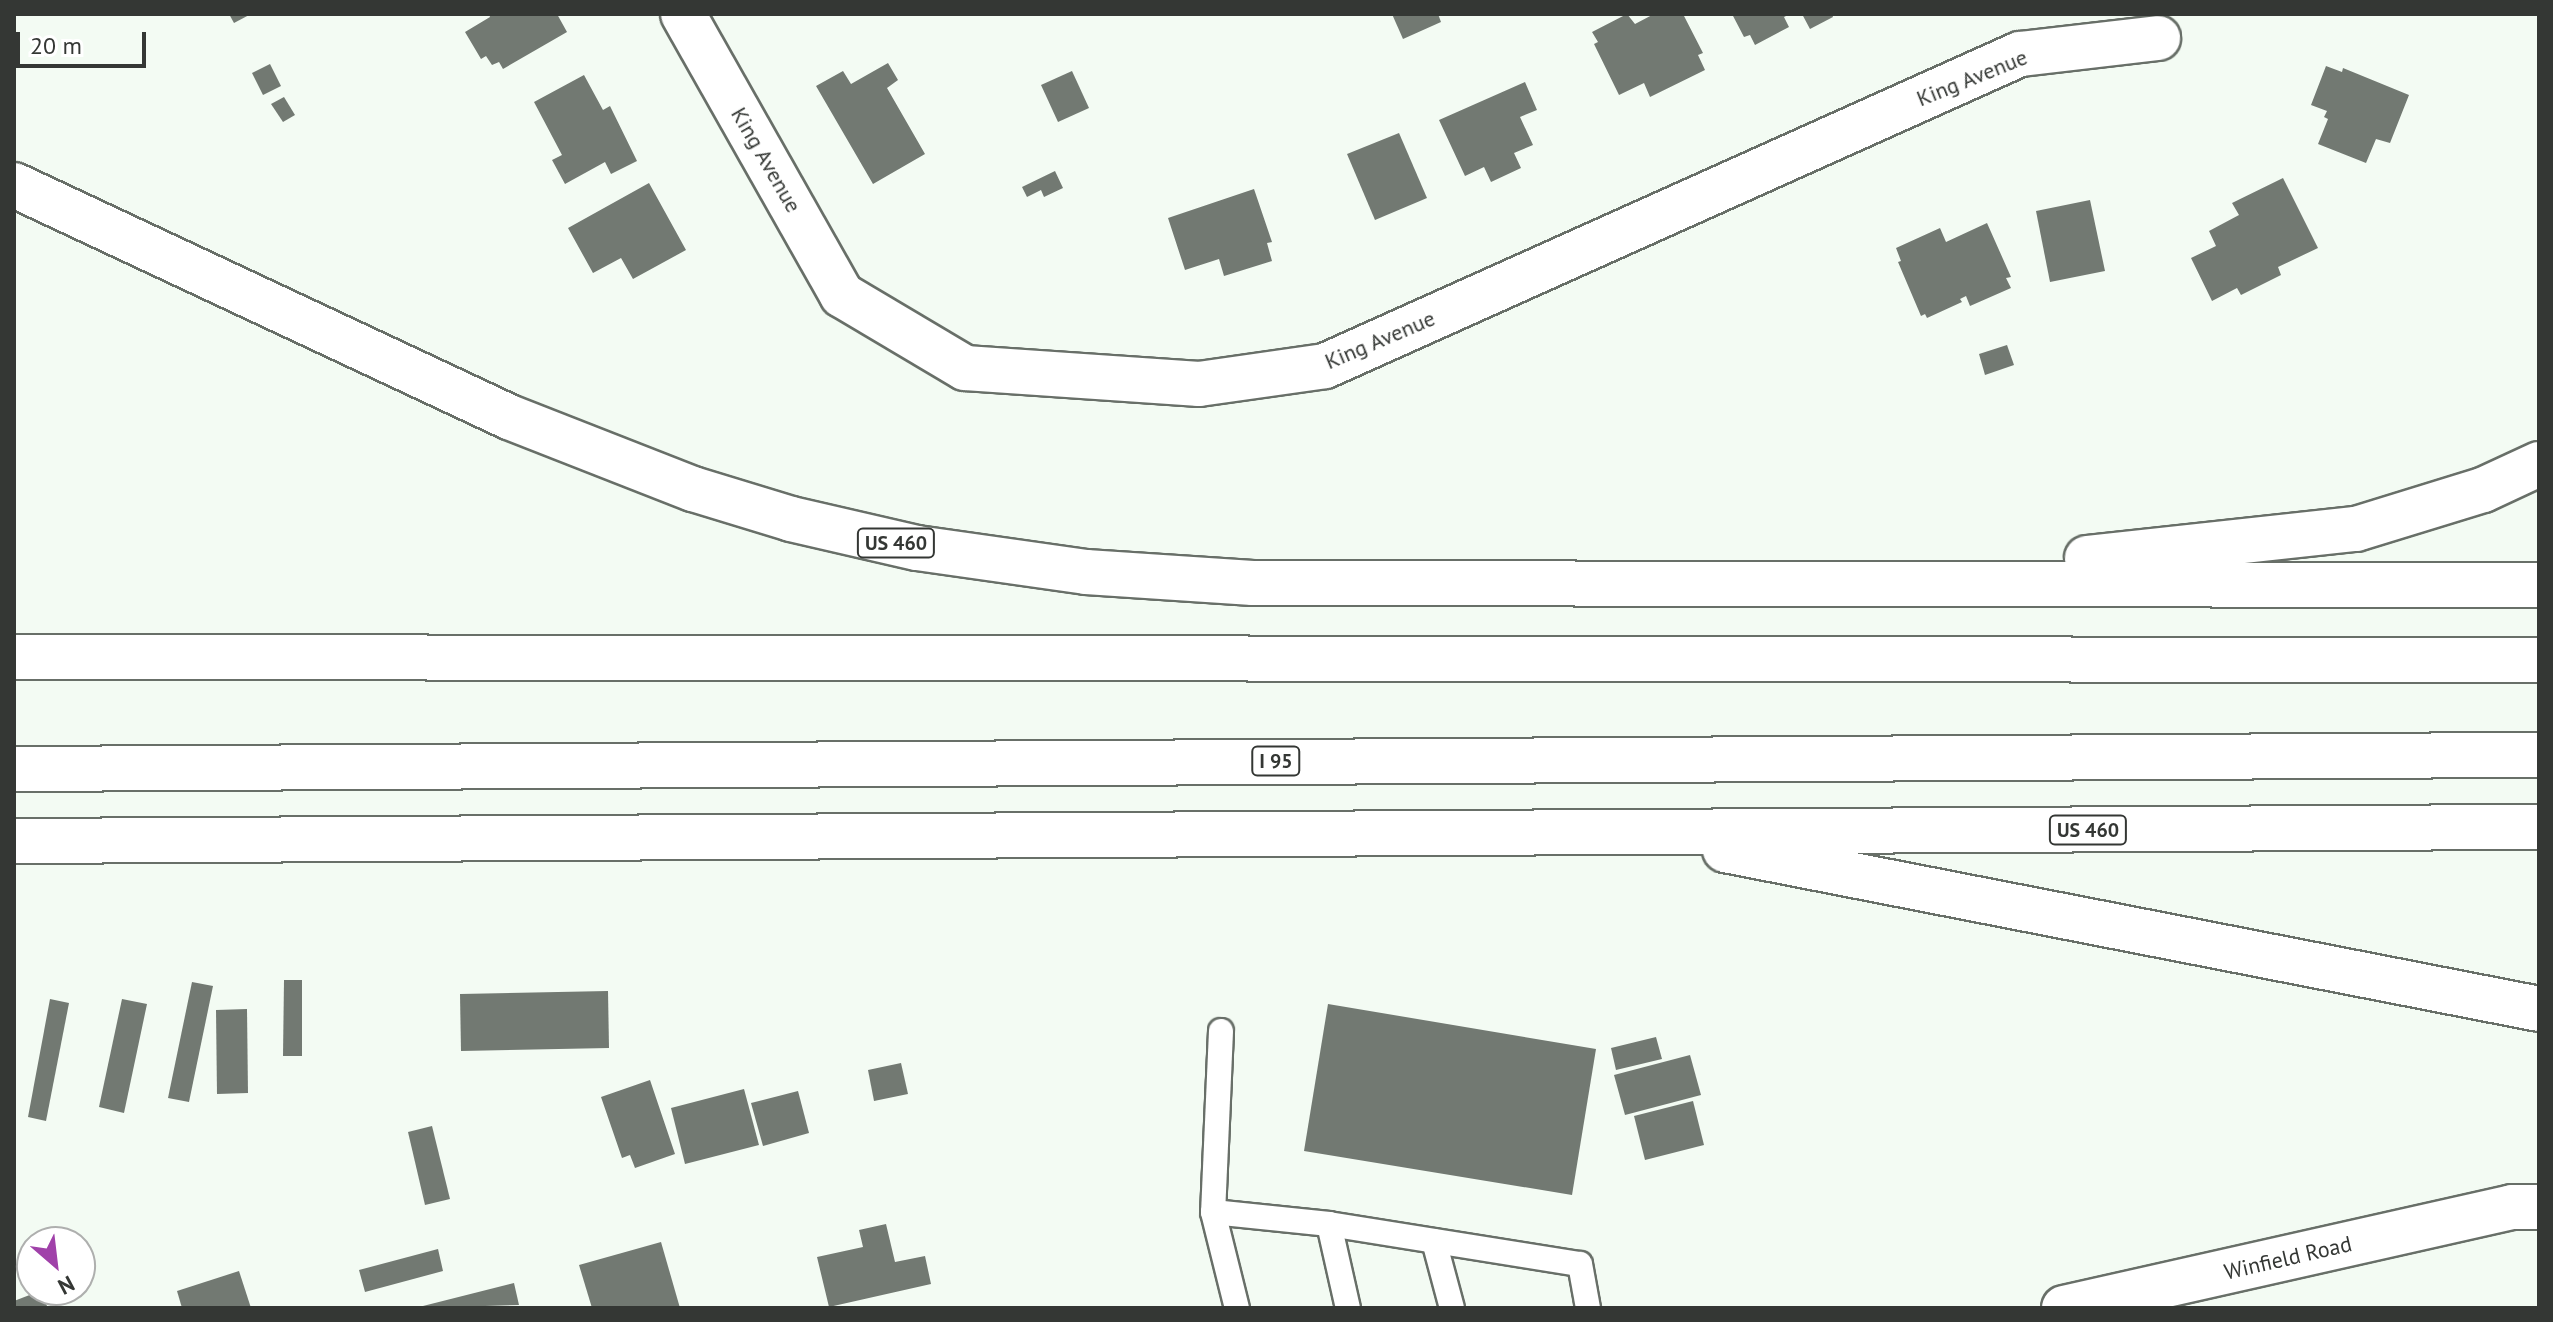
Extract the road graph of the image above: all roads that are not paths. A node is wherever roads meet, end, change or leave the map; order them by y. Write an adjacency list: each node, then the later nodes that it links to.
1 (683, 14): 2 (main road, King Avenue)
2 (2158, 38)
3 (14, 185): 5 (main road, US 460)
4 (2539, 464): 5 (main road)
5 (1847, 582): 6 (main road, US 460)
6 (2539, 585)
7 (14, 657): 8 (main road)
8 (2539, 660)
9 (2539, 755): 10 (main road, I 95)
10 (14, 769)
11 (2539, 827): 12 (main road, US 460)
12 (1636, 833): 13 (main road, US 460); 14 (main road)
13 (14, 841)
14 (2539, 1009)
15 (1221, 1031): 17 (lane)
16 (2530, 1203): 24 (main road, Winfield Road)
17 (1213, 1212): 18 (lane); 20 (lane)
18 (1329, 1224): 19 (lane); 21 (lane)
19 (1434, 1241): 22 (lane); 23 (lane)
20 (1237, 1308)
21 (1348, 1308)
22 (1452, 1308)
23 (1588, 1308)
24 (2064, 1308)

